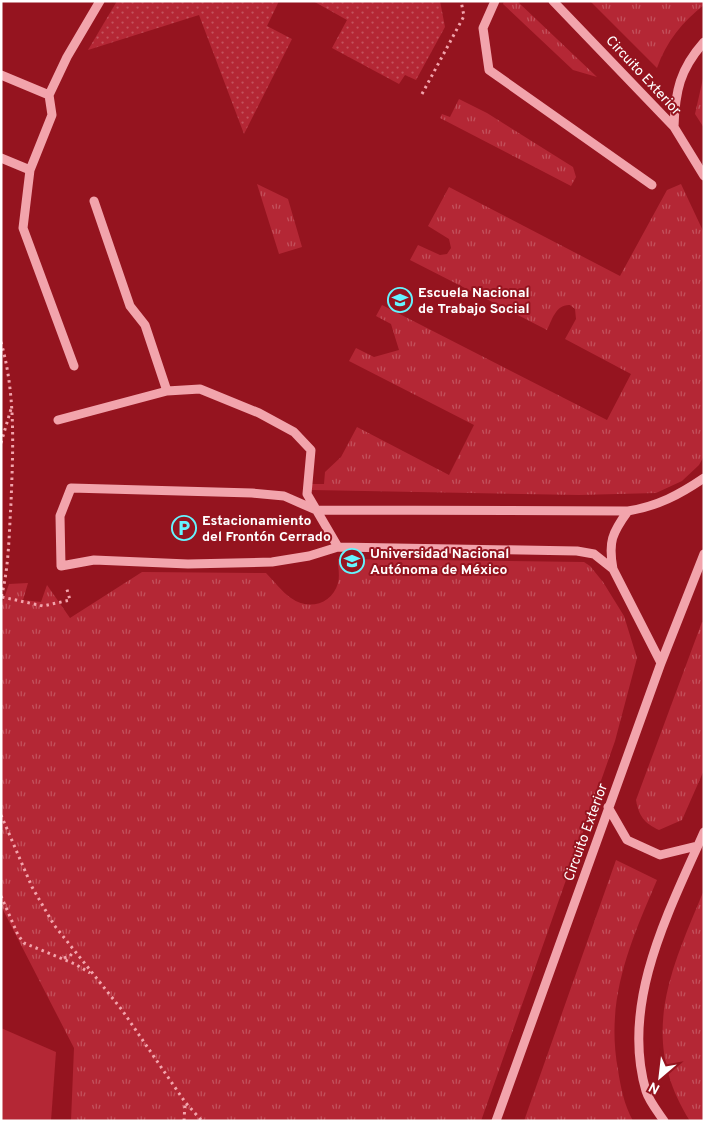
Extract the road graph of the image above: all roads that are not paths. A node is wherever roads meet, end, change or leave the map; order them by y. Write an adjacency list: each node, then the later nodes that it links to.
1 (100, 1): 6 (street)
2 (495, 1): 11 (street)
3 (553, 1): 7 (street, Circuito Exterior)
4 (704, 42): 7 (street)
5 (1, 75): 6 (street)
6 (48, 95): 9 (street)
7 (674, 127): 10 (street, Circuito Exterior)
8 (1, 158): 9 (street)
9 (30, 170): 13 (street)
10 (704, 176)
11 (652, 185)
12 (94, 201): 14 (street)
13 (74, 366)
14 (167, 392): 15 (street); 17 (street)
15 (58, 420)
16 (704, 478): 18 (street)
17 (316, 510): 18 (street); 19 (street); 19 (street)
18 (628, 511): 21 (street)
19 (338, 547): 21 (street)
20 (703, 560): 22 (street, Circuito Exterior)
21 (613, 569): 22 (street)
22 (661, 663): 23 (street, Circuito Exterior)
23 (608, 807): 25 (street); 26 (street, Circuito Exterior)
24 (704, 832): 25 (street)
25 (697, 846): 27 (street)
26 (496, 1121)
27 (664, 1121)

